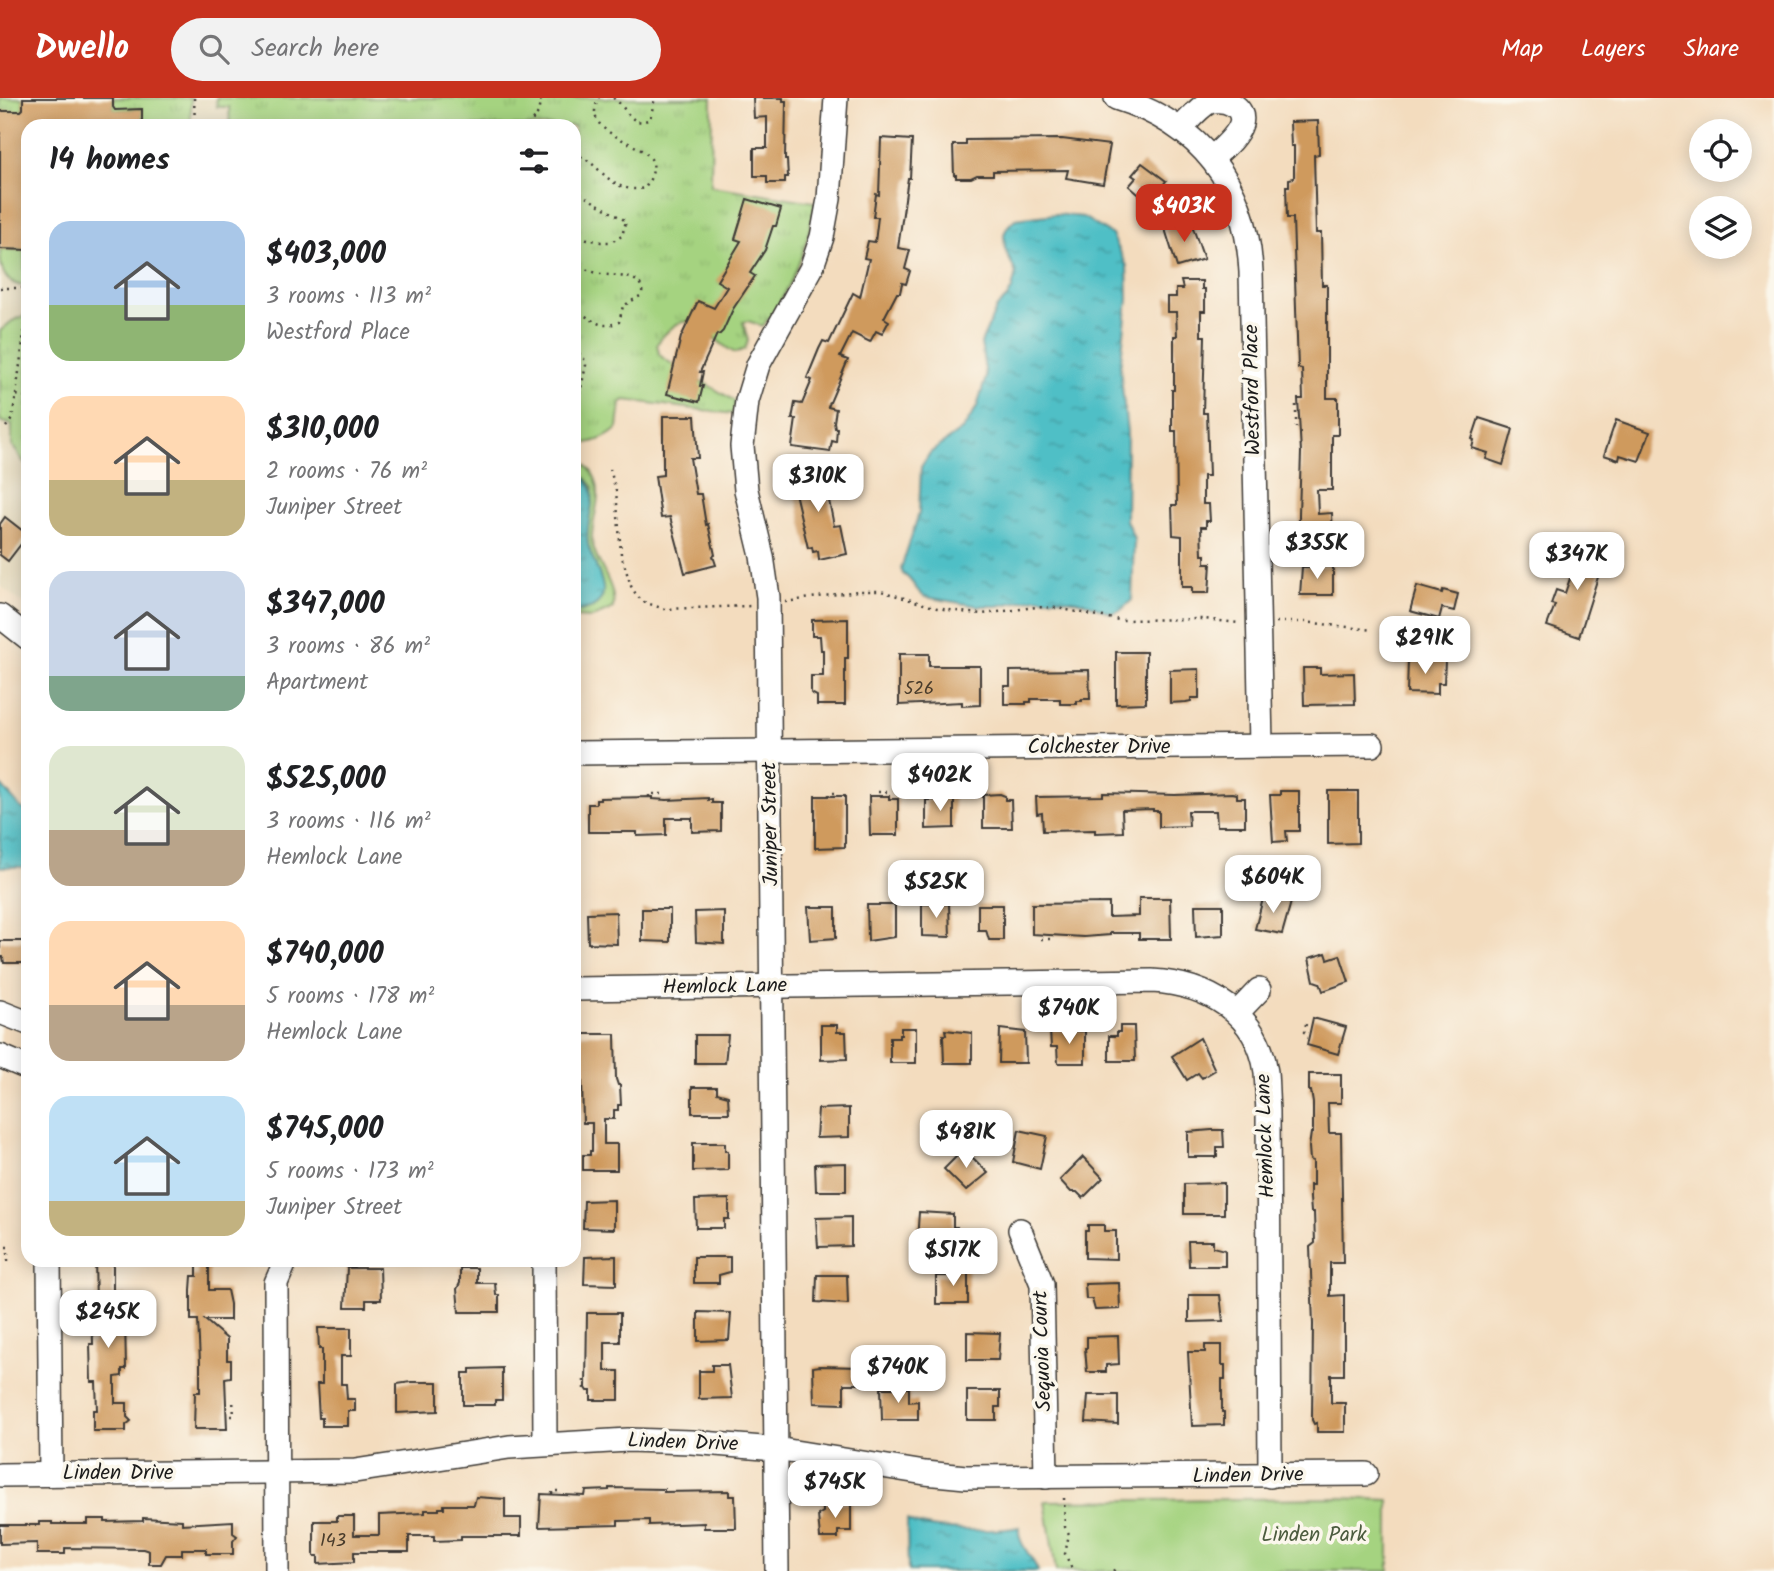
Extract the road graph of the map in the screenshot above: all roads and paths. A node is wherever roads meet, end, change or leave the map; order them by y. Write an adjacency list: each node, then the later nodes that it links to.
1 (194, 98): 8 (path)
2 (541, 98): 9 (path)
3 (599, 98): 11 (path)
4 (613, 98): 5 (path)
5 (655, 98)
6 (836, 98): 37 (street, Juniper Street)
7 (1116, 98): 10 (street, Westford Place)
8 (195, 119)
9 (533, 119)
10 (1181, 128): 12 (street, Westford Place); 12 (street)
11 (581, 156)
12 (1212, 158): 35 (street, Westford Place)
13 (581, 194): 14 (path)
14 (581, 237)
15 (581, 266): 18 (path)
16 (0, 288): 17 (path)
17 (21, 288)
18 (581, 313)
19 (21, 356): 22 (path)
20 (581, 356): 21 (path)
21 (581, 388)
22 (16, 395): 23 (path); 25 (path)
23 (21, 396)
24 (1298, 403): 26 (path)
25 (6, 427)
26 (1296, 428)
27 (610, 469): 29 (path)
28 (780, 603): 32 (path)
29 (756, 605)
30 (0, 616): 34 (street)
31 (1270, 622): 33 (path)
32 (1246, 623)
33 (1372, 630)
34 (21, 632)
35 (1261, 745): 36 (street, Colchester Drive); 37 (street, Colchester Drive)
36 (1372, 745)
37 (770, 751): 38 (street, Colchester Drive); 47 (street, Juniper Street)
38 (581, 753)
39 (878, 792): 43 (path)
40 (838, 793): 42 (path)
41 (663, 794): 44 (path)
42 (829, 796)
43 (887, 796)
44 (649, 797)
45 (1051, 936): 46 (path)
46 (1041, 939)
47 (772, 986): 48 (street, Hemlock Lane); 51 (street, Hemlock Lane); 68 (street, Juniper Street)
48 (581, 989)
49 (1259, 990): 51 (street)
50 (0, 1012): 52 (street)
51 (1237, 1013): 73 (street, Hemlock Lane)
52 (21, 1020)
53 (1306, 1024): 54 (path)
54 (1307, 1032)
55 (0, 1056): 56 (street)
56 (21, 1065)
57 (1020, 1230): 74 (street, Sequoia Court)
58 (6, 1247): 59 (path)
59 (8, 1262)
60 (49, 1267): 70 (street)
61 (283, 1267): 69 (street)
62 (544, 1267): 67 (street)
63 (584, 1380): 64 (path)
64 (588, 1389)
65 (233, 1401): 66 (path)
66 (231, 1416)
67 (545, 1444): 68 (street, Linden Drive); 69 (street, Linden Drive)
68 (776, 1449): 74 (street, Linden Drive); 79 (street, Juniper Street)
69 (276, 1472): 70 (street, Linden Drive); 78 (street)
70 (51, 1474): 72 (street, Linden Drive)
71 (1366, 1474): 73 (street, Linden Drive)
72 (0, 1475)
73 (1269, 1476): 74 (street, Linden Drive)
74 (1046, 1477)
75 (560, 1491): 76 (path)
76 (552, 1494)
77 (1064, 1498): 80 (path)
78 (277, 1571)
79 (777, 1571)
80 (1073, 1571)

